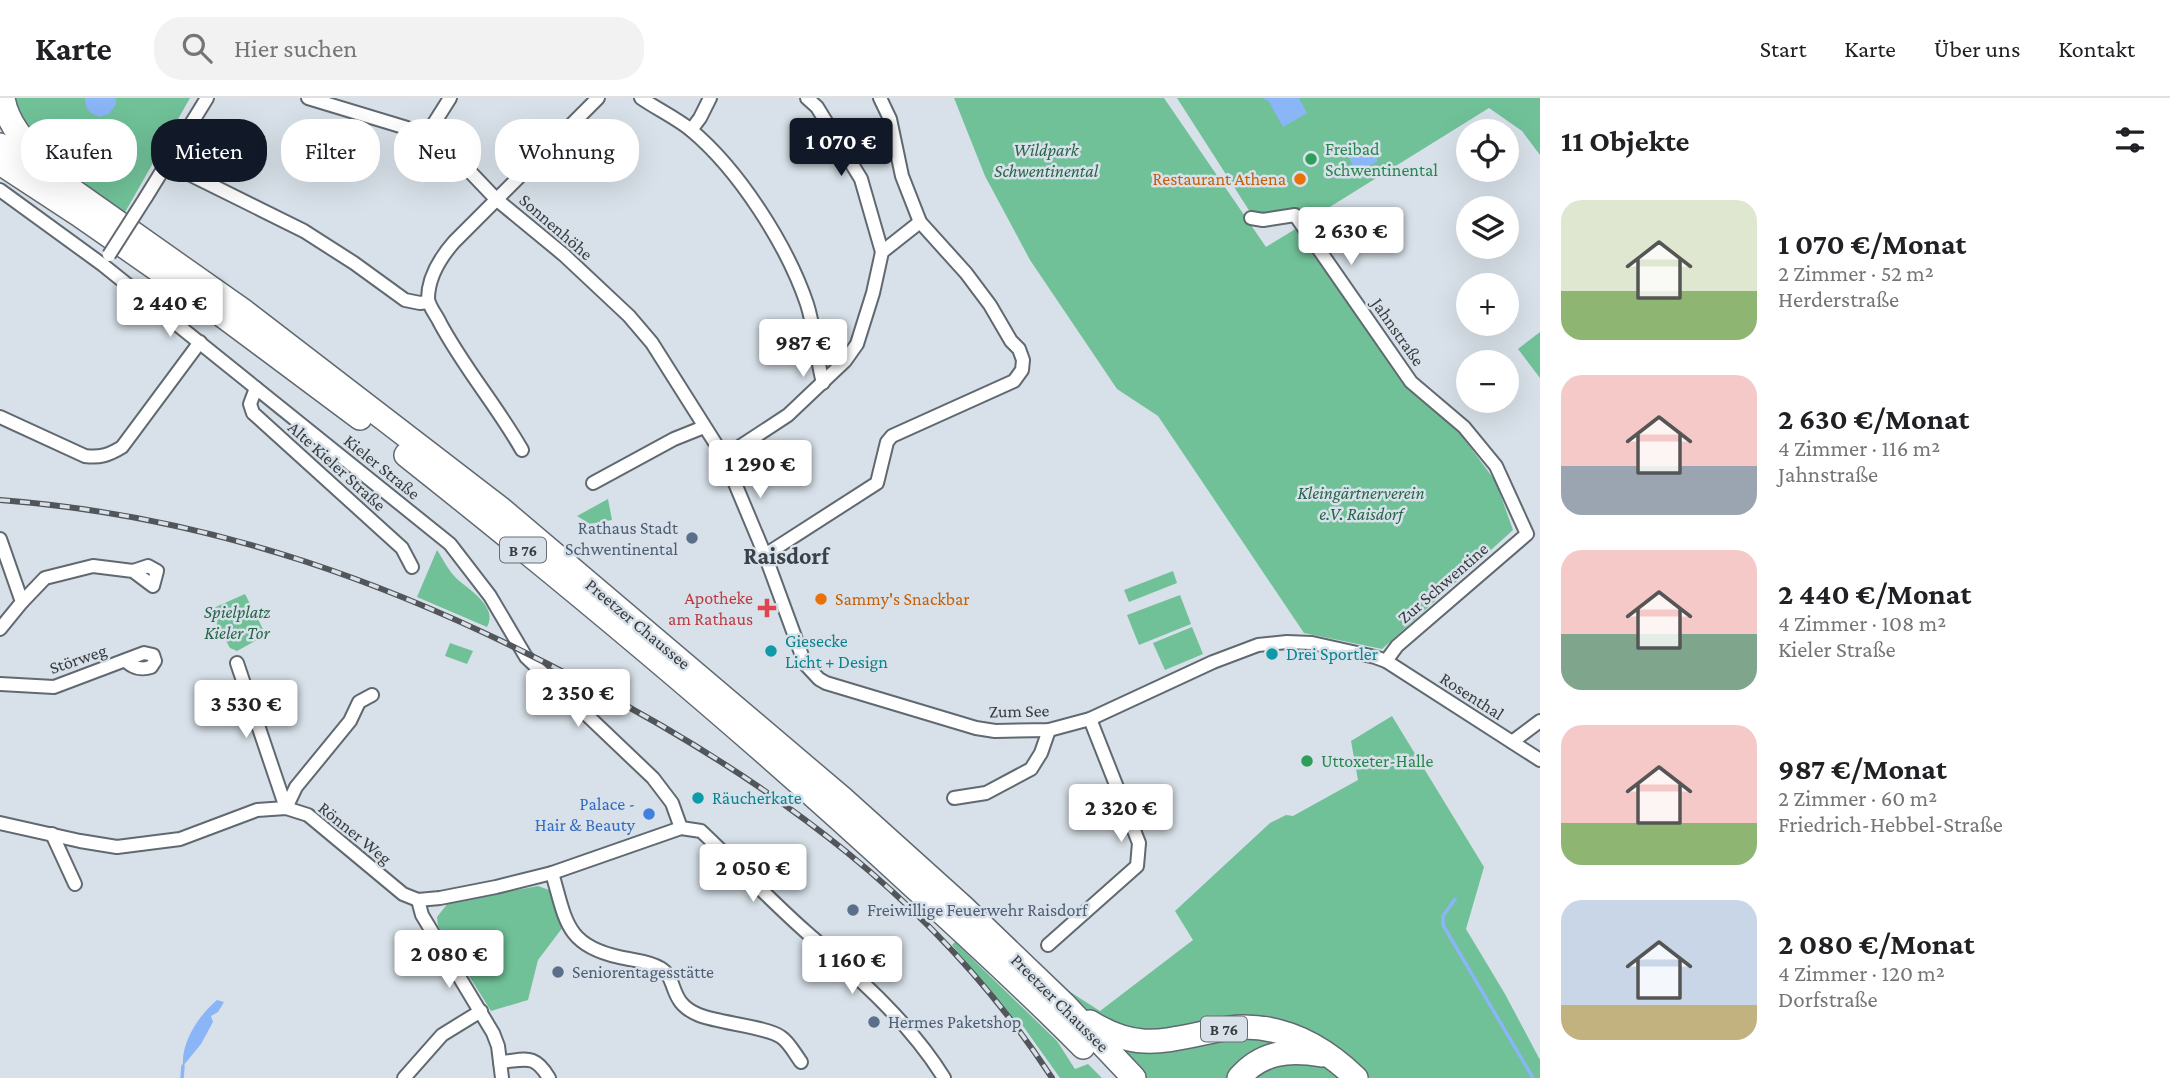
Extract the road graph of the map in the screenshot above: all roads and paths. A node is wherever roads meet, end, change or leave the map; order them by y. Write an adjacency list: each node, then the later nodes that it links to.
1 (3, 98): 17 (highway, B 76)
2 (207, 98): 23 (street, bridge)
3 (308, 98): 11 (street, Sonnenhöhe)
4 (450, 98): 10 (street)
5 (598, 98): 19 (street)
6 (641, 98): 12 (street)
7 (710, 98): 12 (street)
8 (807, 98): 22 (street)
9 (880, 98): 21 (street)
10 (437, 119)
11 (394, 123)
12 (691, 130): 26 (street)
13 (0, 145): 17 (highway, Preetzer Chaussee / B 76)
14 (0, 163): 68 (highway, Preetzer Chaussee / B 76)
15 (205, 182): 24 (street)
16 (480, 182): 19 (street, Sonnenhöhe)
17 (62, 183): 59 (highway, Preetzer Chaussee / B 76)
18 (0, 190): 23 (street, Kieler Straße)
19 (496, 199): 24 (street); 29 (street, Sonnenhöhe)
20 (1251, 218): 33 (street, Jahnstraße)
21 (920, 222): 22 (street); 35 (street)
22 (882, 252): 26 (street)
23 (106, 260): 25 (street, Kieler Straße)
24 (428, 302): 30 (street)
25 (200, 341): 27 (street, Kieler Straße); 28 (street)
26 (823, 383): 31 (street)
27 (256, 388): 36 (street, Alte Kieler Straße); 53 (street, Kieler Straße)
28 (0, 417)
29 (704, 427): 31 (street, Sonnenhöhe); 32 (street)
30 (522, 450)
31 (724, 457): 35 (street, Zum See)
32 (593, 483)
33 (1527, 534): 41 (street, Zur Schwentine)
34 (0, 538): 38 (street)
35 (765, 555): 47 (street, Zum See)
36 (412, 567)
37 (133, 571): 38 (street)
38 (22, 602): 39 (street)
39 (0, 629)
40 (126, 661): 43 (street, Störweg)
41 (1386, 661): 45 (street, Zum See); 48 (street, Rosenthal)
42 (237, 663): 51 (street)
43 (0, 684)
44 (372, 695): 51 (street)
45 (1090, 719): 47 (street, Zum See); 58 (street)
46 (1540, 721): 48 (street)
47 (1049, 730): 50 (street)
48 (1512, 742): 49 (street, Rosenthal)
49 (1540, 760)
50 (954, 798)
51 (286, 808): 54 (street); 57 (street, Rönner Weg)
52 (0, 823): 54 (street)
53 (681, 828): 55 (street); 67 (street)
54 (52, 834): 56 (street)
55 (552, 873): 57 (street); 63 (street)
56 (75, 884)
57 (418, 900): 60 (street)
58 (1048, 945)
59 (1064, 1004): 61 (highway, B 76); 69 (highway, Preetzer Chaussee / B 76)
60 (481, 1011): 62 (street); 64 (street)
61 (1331, 1057): 70 (highway); 71 (highway)
62 (500, 1062): 65 (street); 66 (street)
63 (801, 1062)
64 (404, 1078)
65 (502, 1078)
66 (550, 1078)
67 (944, 1078)
68 (1115, 1078)
69 (1134, 1078)
70 (1239, 1078)
71 (1356, 1078)

